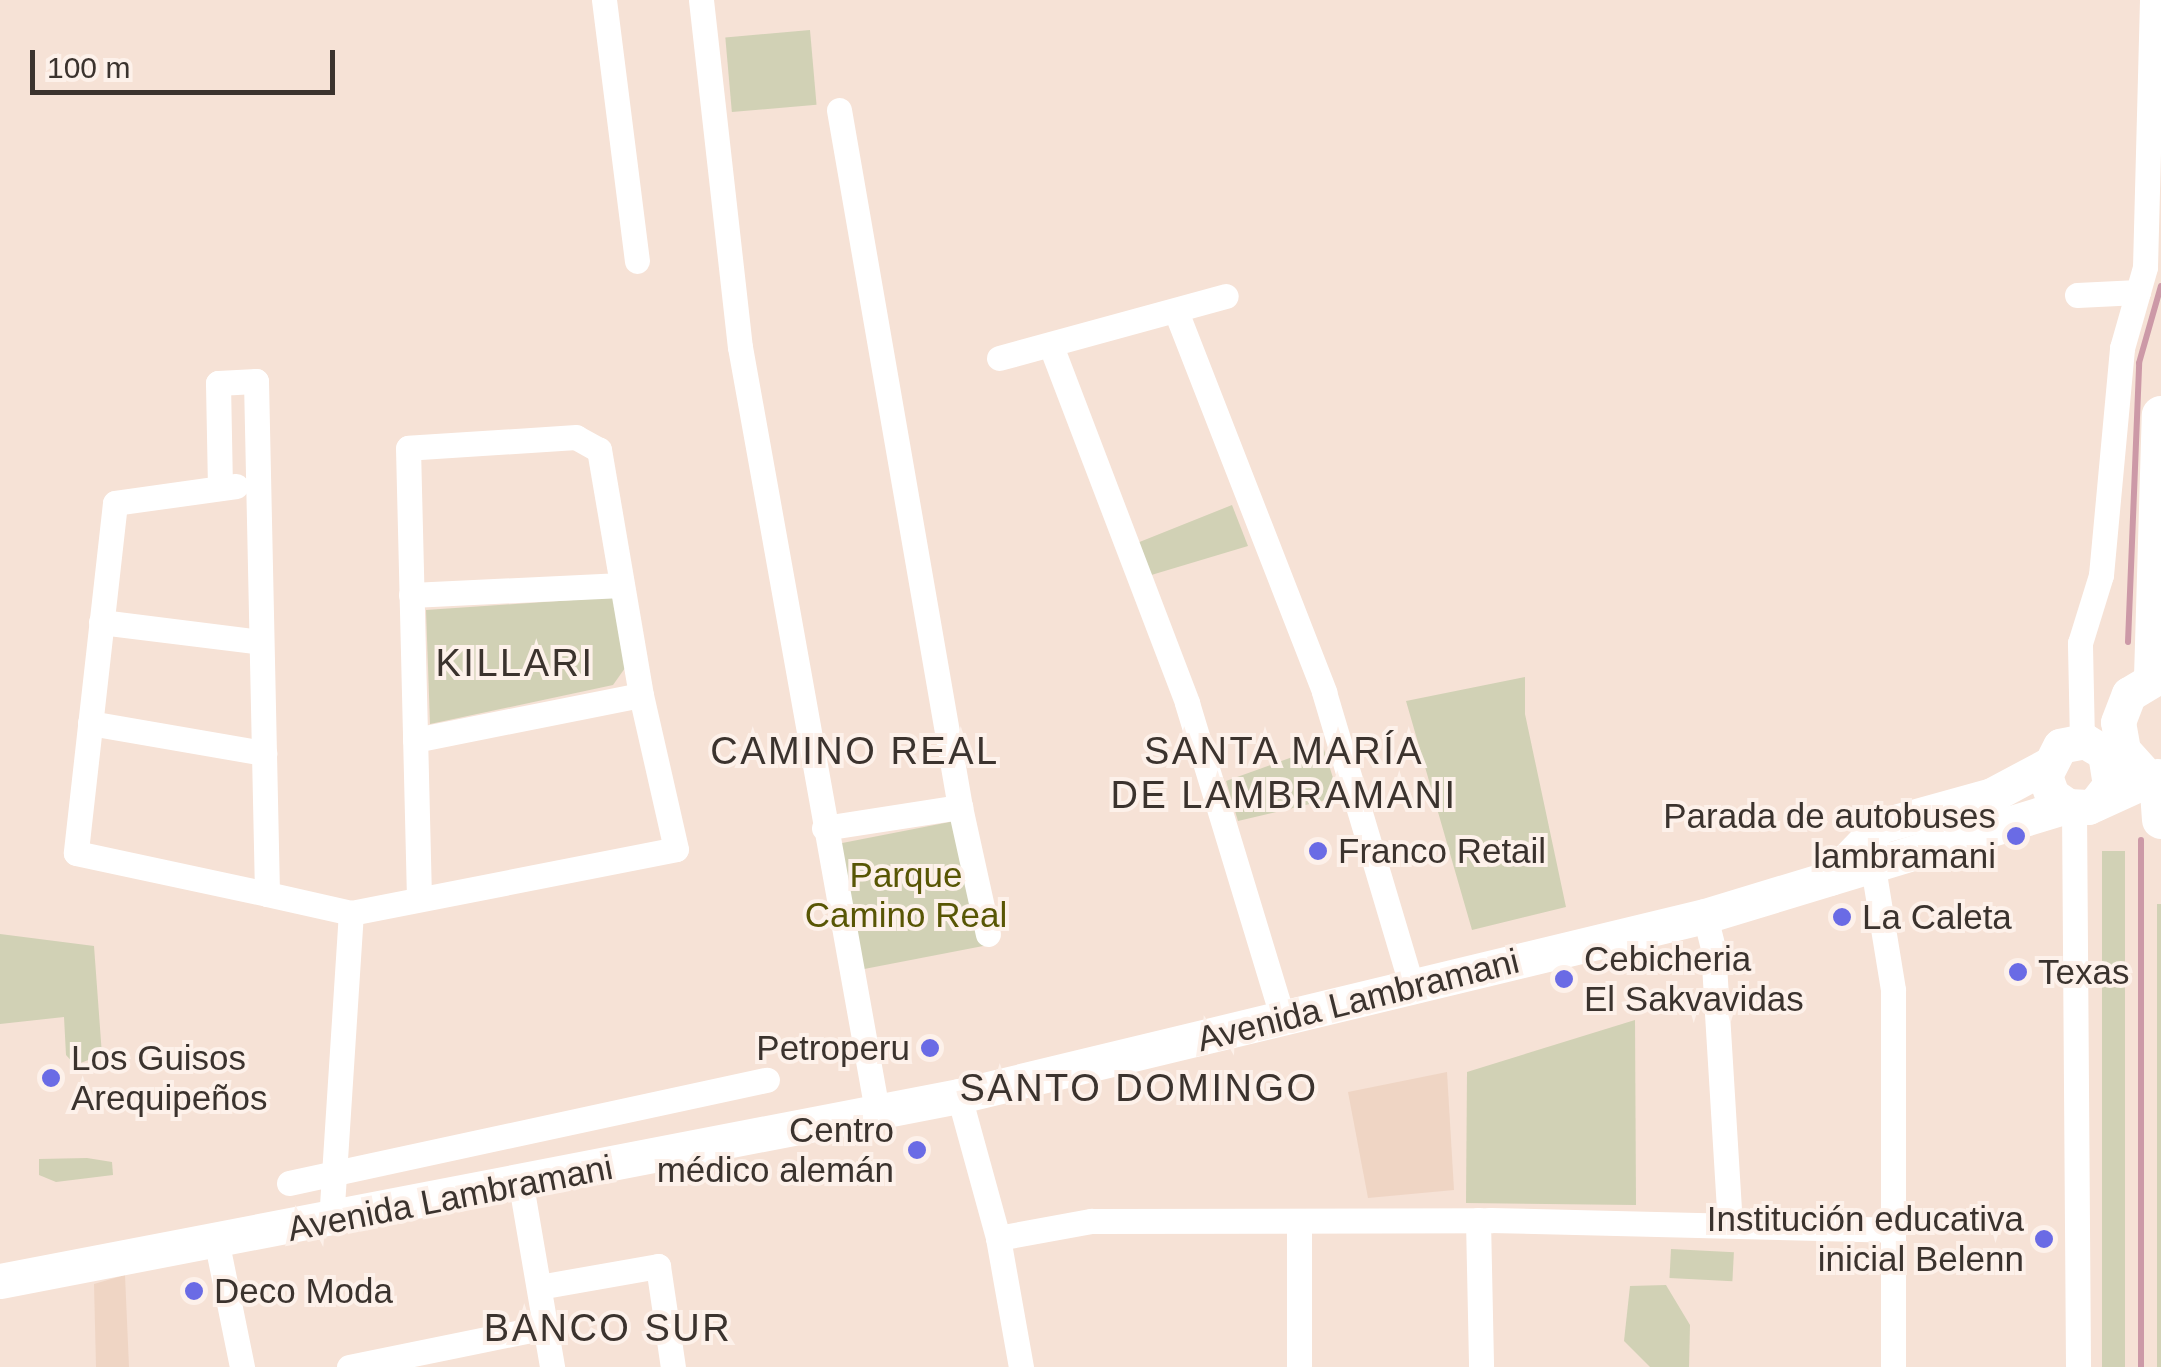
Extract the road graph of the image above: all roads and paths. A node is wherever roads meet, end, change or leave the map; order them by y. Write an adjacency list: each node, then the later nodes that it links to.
1 (604, 0): 5 (street)
2 (701, 0): 30 (street)
3 (2152, 0): 6 (street)
4 (839, 110): 28 (street)
5 (637, 261)
6 (2138, 292): 7 (street); 24 (street)
7 (2077, 295)
8 (1226, 296): 9 (street)
9 (1177, 314): 10 (street); 37 (street)
10 (1051, 346): 11 (street); 38 (street)
11 (998, 358)
12 (2161, 415): 19 (main road)
13 (258, 483): 14 (street); 14 (street); 18 (street)
14 (220, 488): 17 (street)
15 (622, 585): 16 (street); 16 (street); 20 (street)
16 (411, 595): 23 (street)
17 (102, 622): 18 (street); 22 (street)
18 (261, 642): 25 (street)
19 (2157, 676): 21 (main road)
20 (641, 694): 23 (street); 33 (street)
21 (2118, 722): 24 (main road, Avenida Lambramani); 26 (main road)
22 (90, 723): 25 (street); 32 (street)
23 (414, 740): 33 (street)
24 (2071, 747): 27 (main road); 27 (main road); 31 (main road, Avenida Lambramani)
25 (264, 753): 32 (street)
26 (2158, 777): 27 (main road, Avenida Lambramani); 29 (main road)
27 (2082, 806): 31 (main road, Avenida Lambramani); 64 (street)
28 (960, 807): 30 (street); 36 (street)
29 (2161, 820)
30 (824, 828): 41 (street)
31 (1870, 853): 35 (main road, Avenida Lambramani); 49 (street)
32 (267, 894): 34 (street)
33 (419, 896): 34 (street)
34 (351, 912): 42 (street)
35 (1705, 916): 37 (main road, Avenida Lambramani); 48 (street)
36 (988, 934)
37 (1412, 988): 38 (main road, Avenida Lambramani)
38 (1283, 1019): 40 (main road, Avenida Lambramani)
39 (766, 1080): 42 (street)
40 (960, 1096): 41 (main road, Avenida Lambramani); 50 (street)
41 (877, 1111): 44 (main road, Avenida Lambramani)
42 (332, 1174): 43 (street); 46 (street)
43 (289, 1184)
44 (521, 1185): 46 (main road, Avenida Lambramani); 53 (street)
45 (1478, 1220): 47 (street); 48 (street); 62 (street)
46 (331, 1221): 51 (main road, Avenida Lambramani)
47 (1299, 1221): 50 (street); 61 (street)
48 (1730, 1224): 49 (street)
49 (1891, 1230): 63 (street)
50 (998, 1238): 60 (street)
51 (217, 1244): 52 (main road, Avenida Lambramani); 56 (street)
52 (0, 1281)
53 (539, 1287): 54 (street); 59 (street)
54 (545, 1327): 55 (street); 58 (street)
55 (409, 1361): 57 (street)
56 (242, 1367)
57 (349, 1367)
58 (552, 1367)
59 (673, 1367)
60 (1022, 1367)
61 (1299, 1367)
62 (1481, 1367)
63 (1893, 1367)
64 (2078, 1367)

